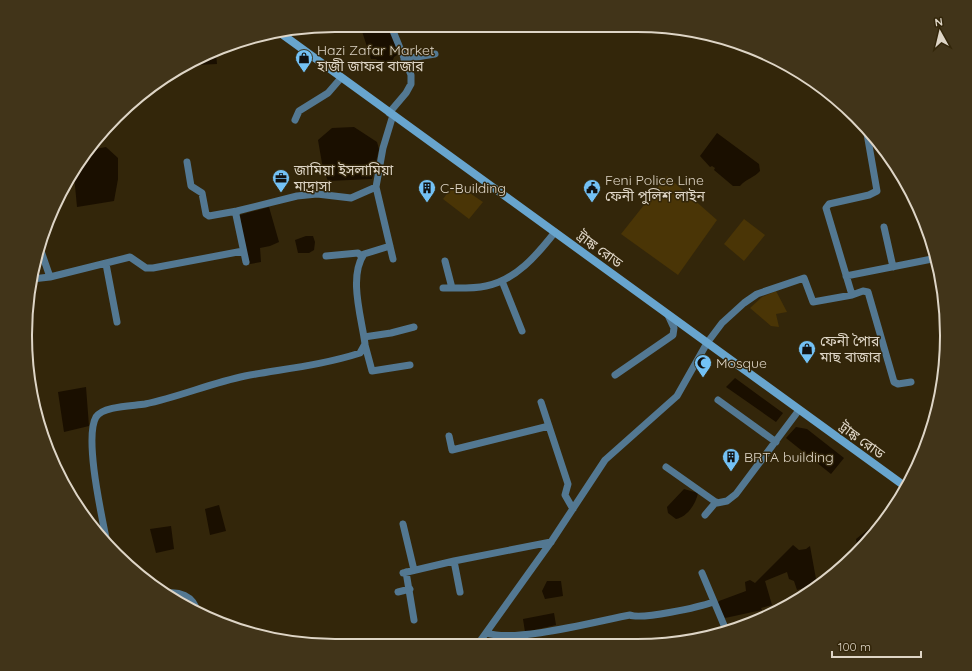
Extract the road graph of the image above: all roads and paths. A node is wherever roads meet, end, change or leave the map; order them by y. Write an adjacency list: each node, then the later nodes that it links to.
1 (393, 32): 4 (street)
2 (285, 37): 5 (main road, ট্রাঙ্ক রোড)
3 (435, 54): 4 (street)
4 (404, 59): 6 (street)
5 (341, 78): 6 (main road, ট্রাঙ্ক রোড); 7 (street)
6 (391, 114): 10 (street); 13 (main road, ট্রাঙ্ক রোড)
7 (295, 120)
8 (868, 139): 25 (street)
9 (187, 162): 11 (street)
10 (376, 187): 11 (street); 14 (street)
11 (237, 211): 15 (street)
12 (884, 228): 24 (street)
13 (555, 232): 28 (street); 32 (main road, ট্রাঙ্ক রোড)
14 (390, 246): 18 (street); 19 (street)
15 (243, 251): 22 (street); 23 (street)
16 (43, 255): 26 (street)
17 (326, 256): 18 (street)
18 (362, 257): 36 (street)
19 (393, 259)
20 (930, 259): 24 (street)
21 (445, 261): 30 (street)
22 (246, 262)
23 (106, 264): 26 (street); 33 (street)
24 (894, 267): 25 (street)
25 (846, 276): 31 (street)
26 (50, 277): 27 (street)
27 (38, 278)
28 (502, 281): 30 (street); 35 (street)
29 (443, 288): 30 (street)
30 (452, 288)
31 (852, 295): 37 (street); 40 (street)
32 (668, 315): 37 (main road, ট্রাঙ্ক রোড); 39 (street)
33 (117, 322)
34 (414, 327): 36 (street)
35 (522, 331)
36 (365, 341): 38 (street); 53 (street)
37 (707, 343): 43 (main road, ট্রাঙ্ক রোড); 50 (street)
38 (410, 365)
39 (615, 375)
40 (911, 382)
41 (718, 400): 46 (street)
42 (541, 402): 44 (street)
43 (799, 410): 46 (street); 48 (main road, ট্রাঙ্ক রোড)
44 (549, 426): 45 (street); 50 (street)
45 (449, 436)
46 (776, 442): 49 (street)
47 (666, 467): 49 (street)
48 (901, 483)
49 (716, 502): 51 (street)
50 (573, 509): 54 (street)
51 (706, 515)
52 (403, 524): 56 (street)
53 (106, 534)
54 (552, 542): 55 (street); 66 (street)
55 (454, 561): 56 (street); 60 (street)
56 (414, 570): 58 (street)
57 (702, 573): 62 (street)
58 (410, 589): 59 (street); 64 (street)
59 (398, 592)
60 (460, 592)
61 (180, 595): 63 (street)
62 (714, 602): 65 (street); 66 (street)
63 (195, 605)
64 (414, 620)
65 (724, 626)
66 (487, 633): 67 (street)
67 (482, 639)

